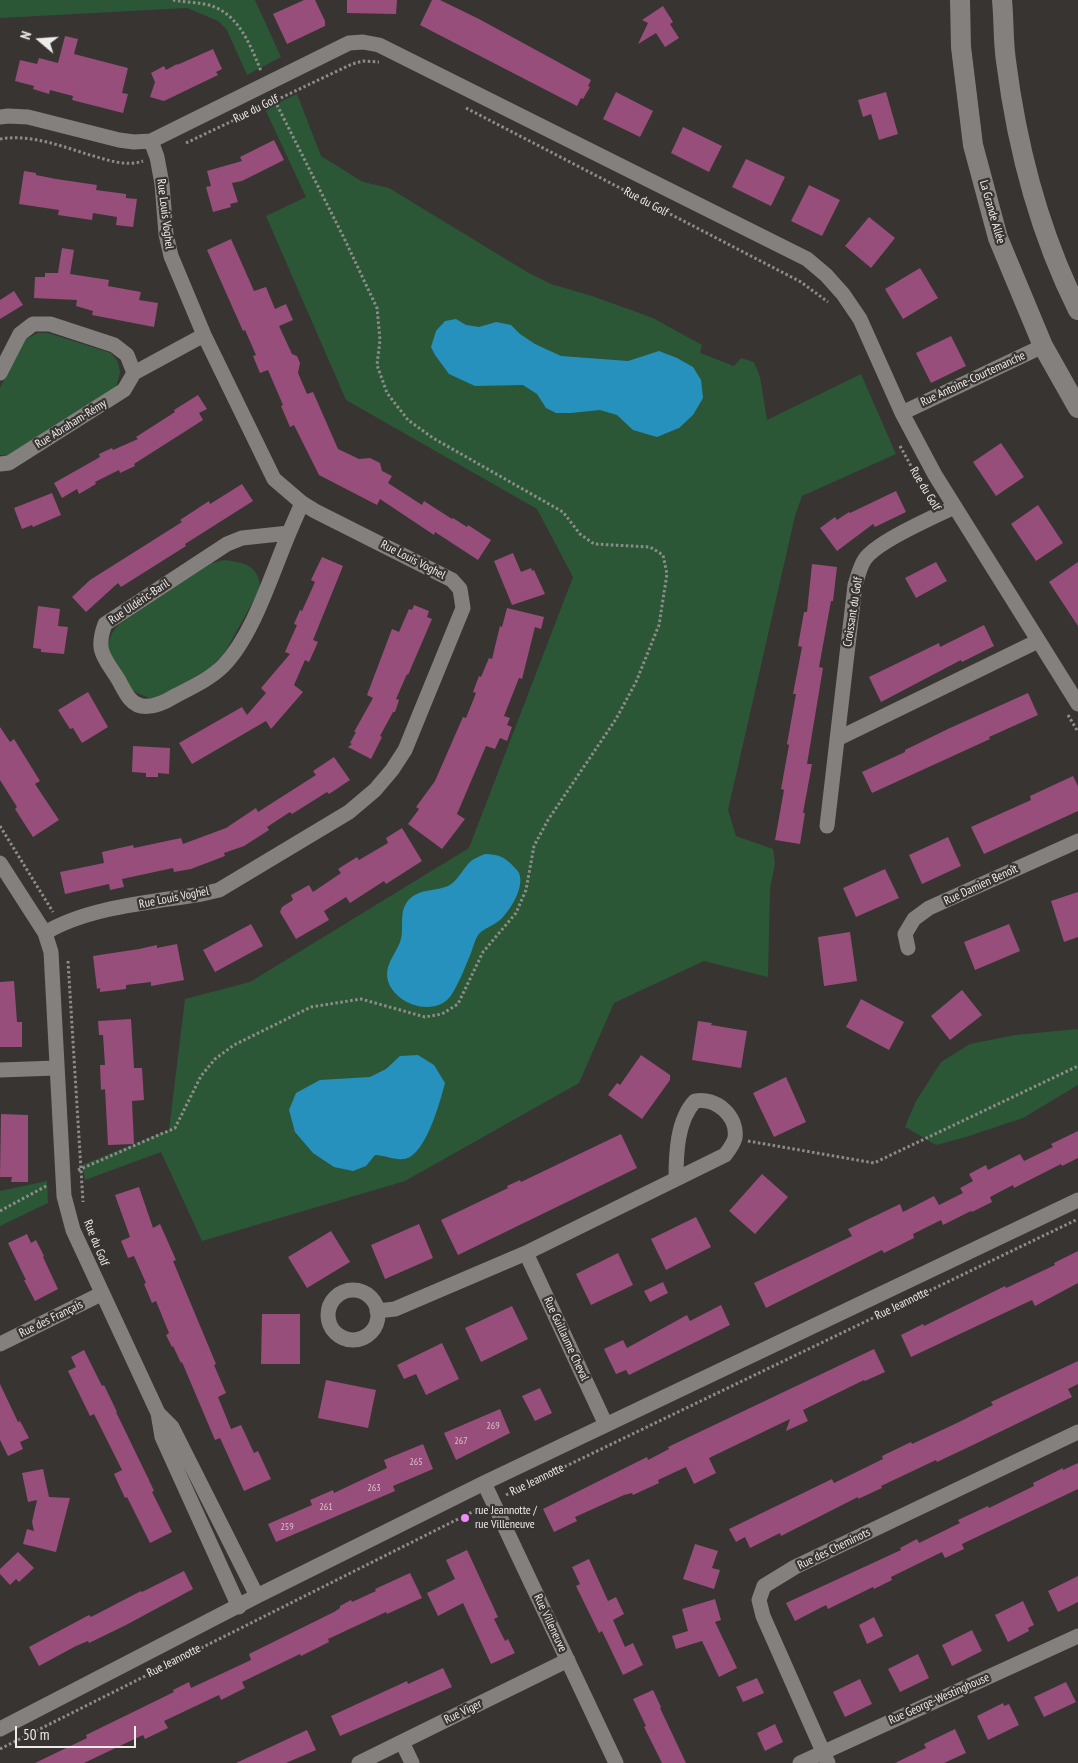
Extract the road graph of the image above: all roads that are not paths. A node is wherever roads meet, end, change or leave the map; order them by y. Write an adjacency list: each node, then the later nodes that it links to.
1 (960, 0): 7 (street, La Grande Allée)
2 (1002, 0): 5 (street)
3 (0, 117): 4 (street, Rue du Golf)
4 (150, 141): 6 (street, Rue Louis Voghel); 11 (street, Rue du Golf)
5 (1078, 310)
6 (204, 335): 9 (street, Rue Abraham-Rémy); 13 (street, Rue Louis Voghel)
7 (1043, 346): 10 (street, La Grande Allée); 11 (street, Rue Antoine-Courtemanche)
8 (0, 373): 9 (street)
9 (134, 374): 12 (street, Rue Abraham-Rémy)
10 (1078, 408)
11 (902, 413): 14 (street, Rue du Golf)
12 (0, 464)
13 (302, 503): 15 (street, Rue Uldéric-Baril); 22 (street, Rue Louis Voghel)
14 (954, 507): 16 (street, Rue du Golf); 18 (street, Croissant du Golf)
15 (289, 533): 15 (street, Rue Uldéric-Baril)
16 (1038, 641): 17 (street, Rue du Golf); 18 (street)
17 (1073, 710)
18 (837, 739): 19 (street, Croissant du Golf)
19 (827, 826)
20 (1078, 841): 23 (street, Rue Damien Benoît)
21 (0, 863): 22 (street, Rue du Golf)
22 (45, 933): 24 (street, Rue du Golf)
23 (908, 948)
24 (56, 1068): 25 (street); 29 (street, Rue du Golf)
25 (0, 1070)
26 (676, 1179): 26 (street); 28 (street)
27 (1078, 1200): 33 (street, Rue Jeannotte)
28 (526, 1253): 30 (street); 33 (street, Rue Guillaume Cheval)
29 (102, 1294): 31 (street, Rue des Français); 32 (street, Rue du Golf)
30 (377, 1311)
31 (0, 1344)
32 (158, 1413): 36 (street, Rue du Golf); 37 (street, Rue du Golf)
33 (606, 1425): 35 (street, Rue Jeannotte)
34 (1078, 1432): 42 (street, Rue des Cheminots)
35 (484, 1483): 36 (street, Rue Jeannotte); 39 (street, Rue Villeneuve)
36 (257, 1596): 37 (street, Rue Jeannotte)
37 (238, 1607): 40 (street, Rue Jeannotte)
38 (1078, 1636): 42 (street, Rue George-Westinghouse)
39 (568, 1660): 41 (street, Rue Viger); 45 (street, Rue Villeneuve)
40 (0, 1729)
41 (402, 1742): 43 (street, Rue Viger); 44 (street)
42 (825, 1757): 46 (street, Rue George-Westinghouse)
43 (359, 1763)
44 (412, 1763)
45 (616, 1763)
46 (800, 1763)

